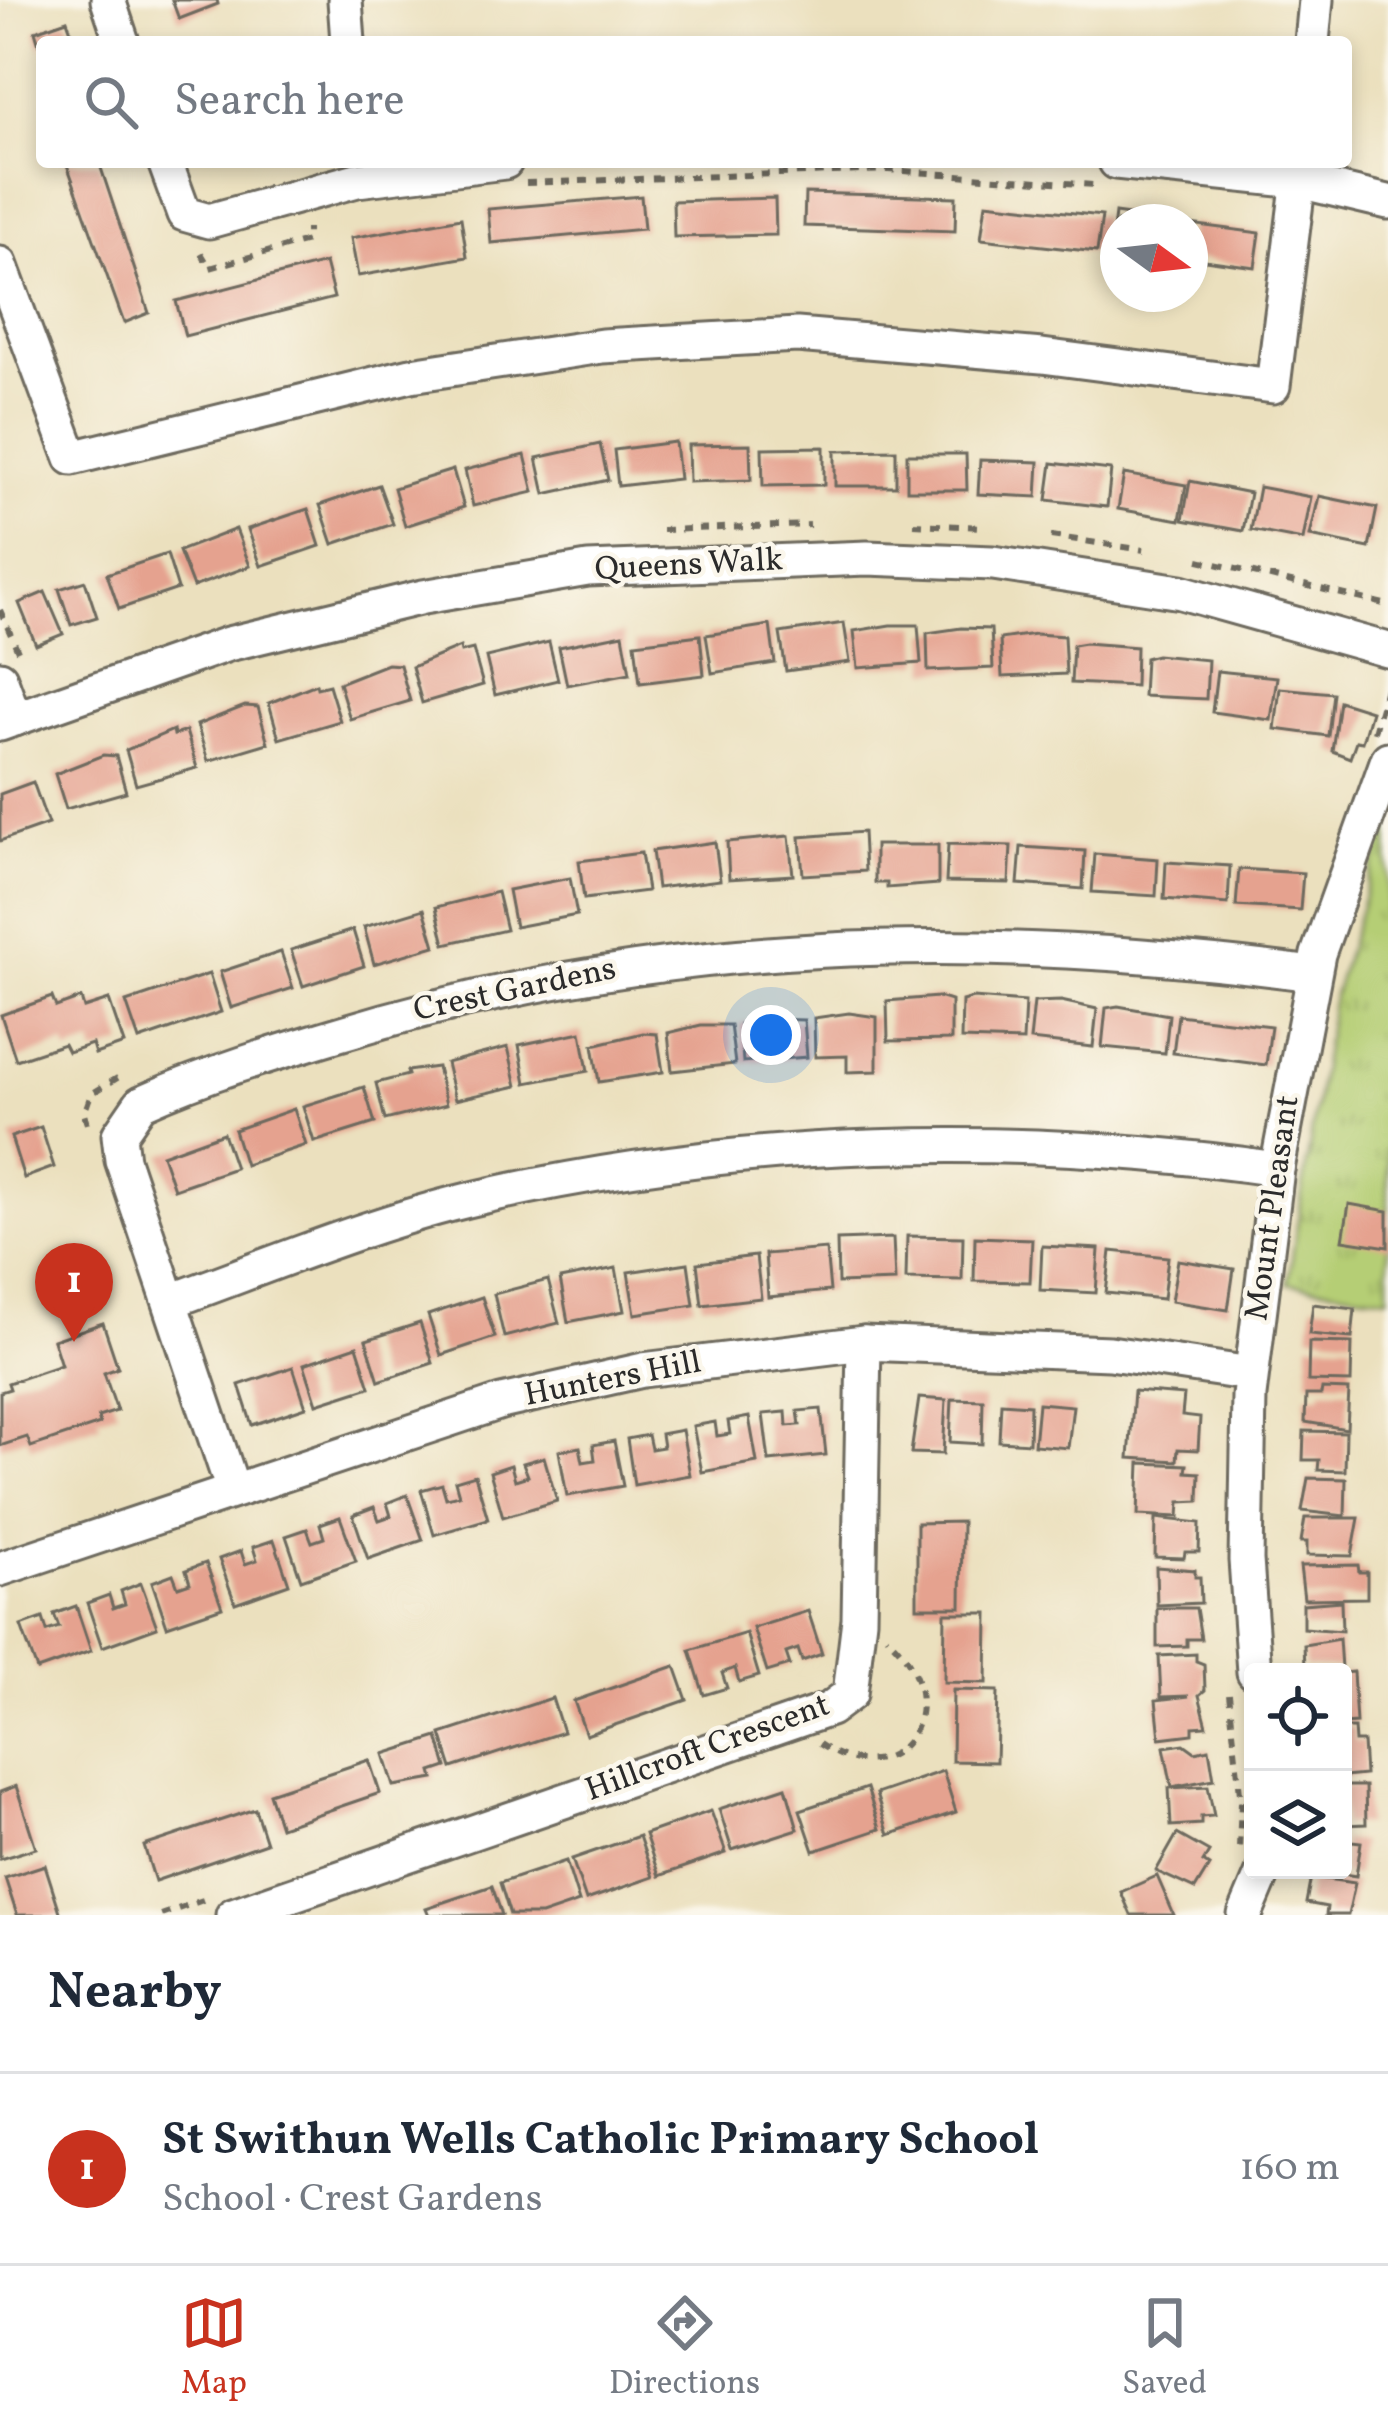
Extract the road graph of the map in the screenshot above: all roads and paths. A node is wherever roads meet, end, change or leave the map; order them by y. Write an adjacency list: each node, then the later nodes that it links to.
1 (108, 0): 4 (street)
2 (345, 0): 5 (street)
3 (1316, 0): 6 (street)
4 (120, 36)
5 (348, 36)
6 (1313, 36)
7 (167, 168): 8 (street)
8 (356, 171): 10 (street)
9 (1300, 172): 11 (street); 12 (street); 15 (street)
10 (512, 173): 11 (path)
11 (1112, 174)
12 (1388, 202)
13 (293, 221): 14 (path)
14 (217, 241)
15 (0, 264)
16 (0, 610): 18 (path)
17 (1388, 650): 20 (street, Queens Walk)
18 (9, 666): 20 (street)
19 (1388, 681): 21 (path)
20 (7, 721)
21 (1378, 754): 22 (street, Mount Pleasant)
22 (1313, 974): 25 (street, Mount Pleasant); 26 (street, Crest Gardens)
23 (124, 1076): 24 (path)
24 (91, 1133)
25 (1276, 1169): 26 (street); 28 (street, Mount Pleasant)
26 (171, 1301): 29 (street, Crest Gardens)
27 (864, 1343): 28 (street, Hunters Hill); 29 (street, Hunters Hill); 35 (street, Hillcroft Crescent)
28 (1251, 1374): 32 (street, Mount Pleasant)
29 (233, 1490): 30 (street, Hunters Hill)
30 (0, 1569)
31 (881, 1633): 33 (path)
32 (1252, 1663)
33 (816, 1743)
34 (1261, 1879): 36 (street)
35 (228, 1904): 37 (path)
36 (1248, 1914)
37 (161, 1915)

